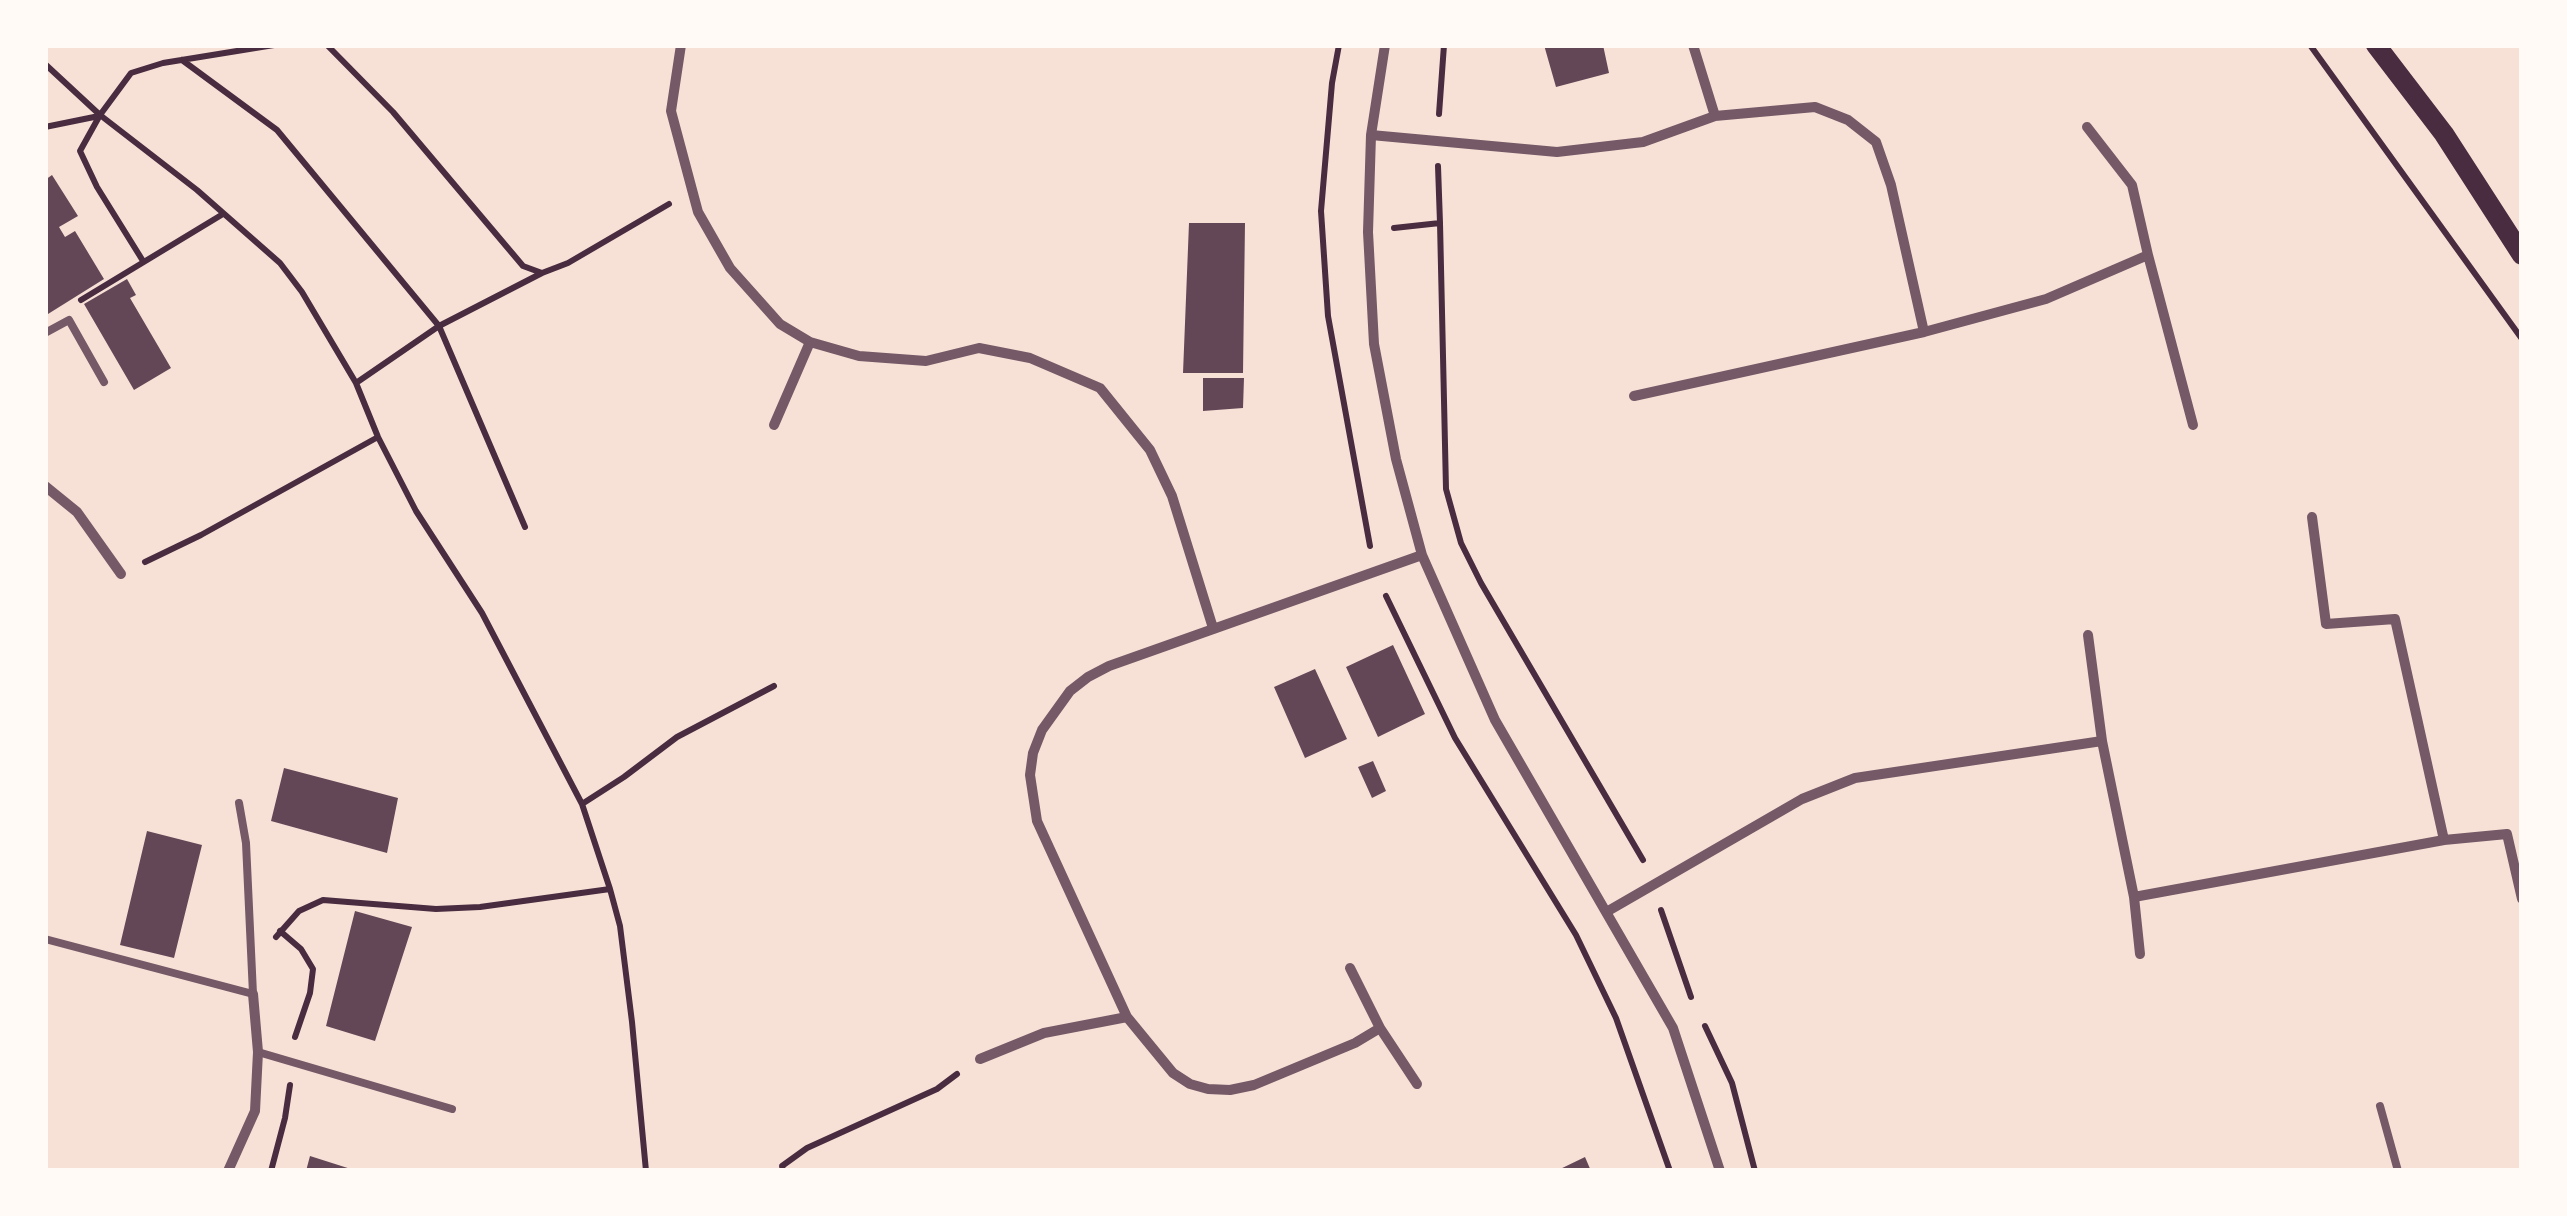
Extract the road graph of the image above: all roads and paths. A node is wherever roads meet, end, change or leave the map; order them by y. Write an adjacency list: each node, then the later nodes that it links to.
1 (274, 45): 8 (path)
2 (327, 45): 21 (path)
3 (681, 45): 15 (street)
4 (1386, 45): 14 (street)
5 (1693, 45): 11 (street)
6 (2310, 45): 26 (path)
7 (2376, 45): 19 (main road)
8 (182, 60): 10 (path); 23 (path)
9 (45, 64): 10 (path)
10 (100, 115): 12 (path); 16 (path); 20 (path)
11 (1715, 116): 14 (street); 24 (street)
12 (45, 127)
13 (2087, 127): 18 (street)
14 (1370, 135): 37 (street)
15 (692, 192): 21 (path); 27 (street)
16 (222, 214): 20 (path); 29 (path)
17 (1440, 222): 46 (path)
18 (2148, 254): 24 (street); 32 (street)
19 (2522, 255)
20 (143, 261): 22 (path)
21 (542, 273): 23 (path)
22 (69, 320): 25 (lane); 28 (lane)
23 (439, 326): 29 (path); 36 (path)
24 (1924, 332): 30 (street)
25 (45, 333)
26 (2522, 339)
27 (810, 342): 31 (street); 39 (street)
28 (104, 382)
29 (356, 384): 33 (path)
30 (1634, 396)
31 (774, 425)
32 (2193, 426)
33 (378, 437): 38 (path); 44 (path)
34 (45, 486): 38 (street)
35 (2312, 517): 45 (street)
36 (525, 527)
37 (1422, 555): 39 (street); 50 (street)
38 (121, 574)
39 (1213, 628): 55 (street)
40 (2088, 635): 42 (street)
41 (774, 686): 44 (path)
42 (2102, 741): 46 (street); 48 (street)
43 (239, 803): 54 (lane)
44 (582, 804): 47 (path)
45 (2444, 840): 48 (street); 49 (street)
46 (1654, 884): 50 (street); 66 (path)
47 (610, 889): 54 (path); 63 (path)
48 (2134, 897): 52 (street)
49 (2522, 899)
50 (1608, 911): 65 (street)
51 (45, 940): 54 (lane)
52 (2140, 954)
53 (1350, 968): 56 (street)
54 (253, 994): 57 (street)
55 (1126, 1017): 56 (street); 58 (street)
56 (1380, 1028): 59 (street)
57 (258, 1052): 61 (lane); 62 (street)
58 (980, 1058): 64 (path)
59 (1417, 1084)
60 (2380, 1106): 67 (lane)
61 (452, 1109)
62 (228, 1171)
63 (646, 1171)
64 (783, 1171)
65 (1720, 1171)
66 (1755, 1171)
67 (2398, 1171)

